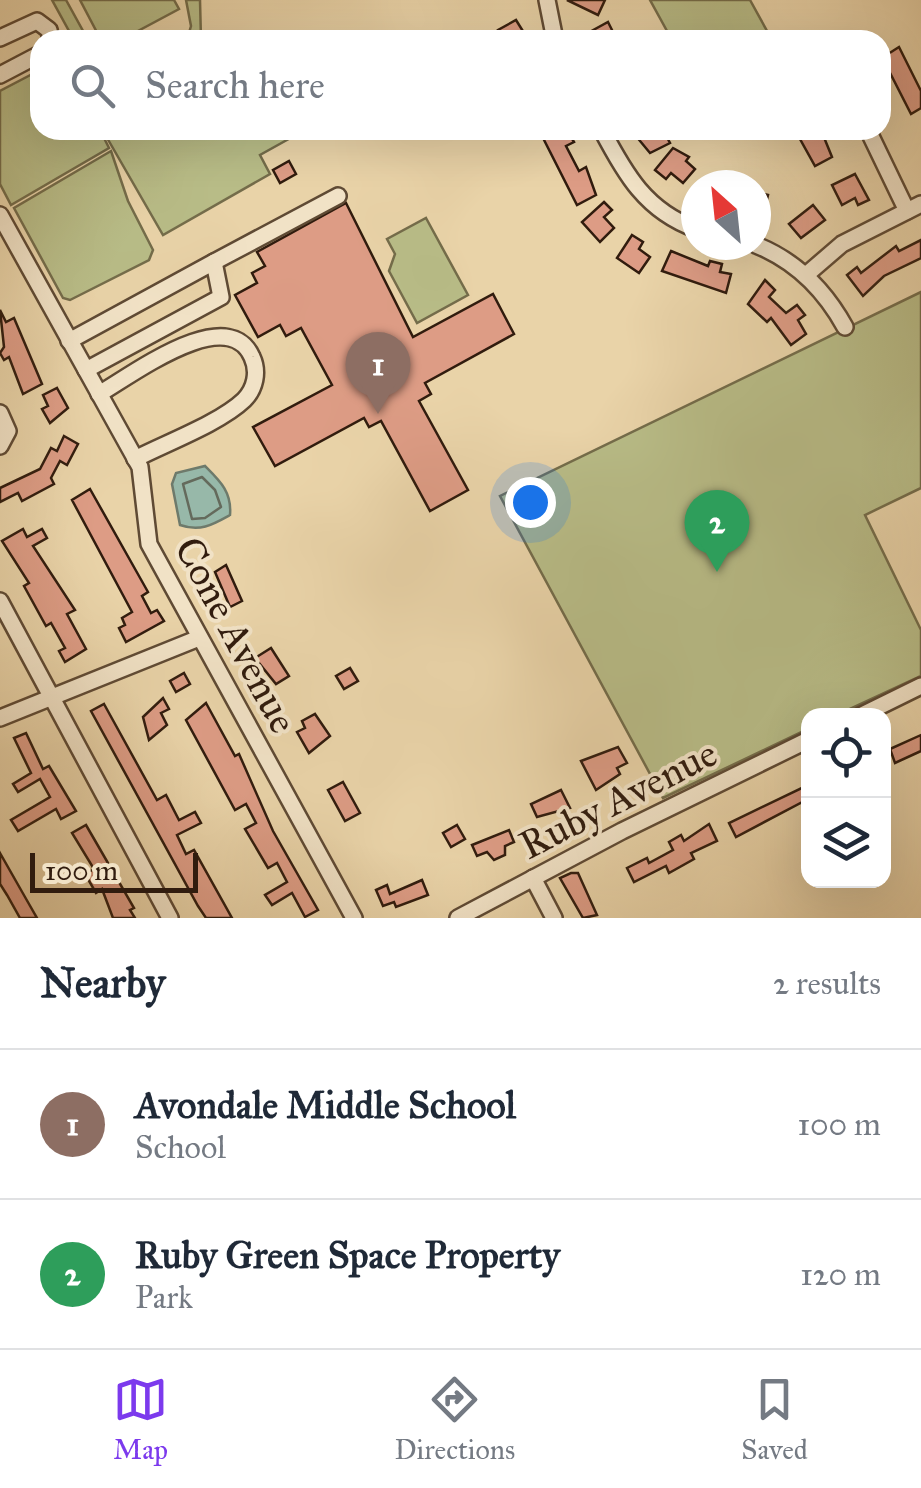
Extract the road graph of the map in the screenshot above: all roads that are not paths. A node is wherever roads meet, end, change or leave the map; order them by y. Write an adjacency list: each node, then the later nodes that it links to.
1 (547, 0): 3 (street)
2 (49, 30): 4 (street)
3 (553, 30)
4 (0, 38)
5 (30, 59): 6 (street)
6 (0, 75)
7 (608, 140): 12 (street)
8 (874, 140): 10 (street)
9 (338, 196): 14 (street)
10 (914, 208): 15 (street)
11 (0, 215): 17 (street, Cone Avenue)
12 (681, 221)
13 (771, 254): 15 (street)
14 (214, 262): 17 (street); 18 (street)
15 (806, 276): 16 (street)
16 (846, 327)
17 (69, 341): 18 (street, Cone Avenue)
18 (86, 370): 19 (street, Cone Avenue)
19 (99, 394): 22 (street, Cone Avenue); 22 (street)
20 (0, 413): 21 (street)
21 (4, 441)
22 (135, 459): 24 (street, Cone Avenue)
23 (0, 601): 26 (street)
24 (199, 638): 26 (street); 32 (street, Cone Avenue)
25 (921, 686): 27 (street)
26 (52, 697): 28 (street); 31 (street)
27 (876, 708)
28 (0, 718)
29 (801, 744): 30 (street, Ruby Avenue)
30 (532, 878): 33 (street, Ruby Avenue); 34 (street)
31 (170, 918)
32 (354, 918)
33 (458, 918)
34 (554, 918)

